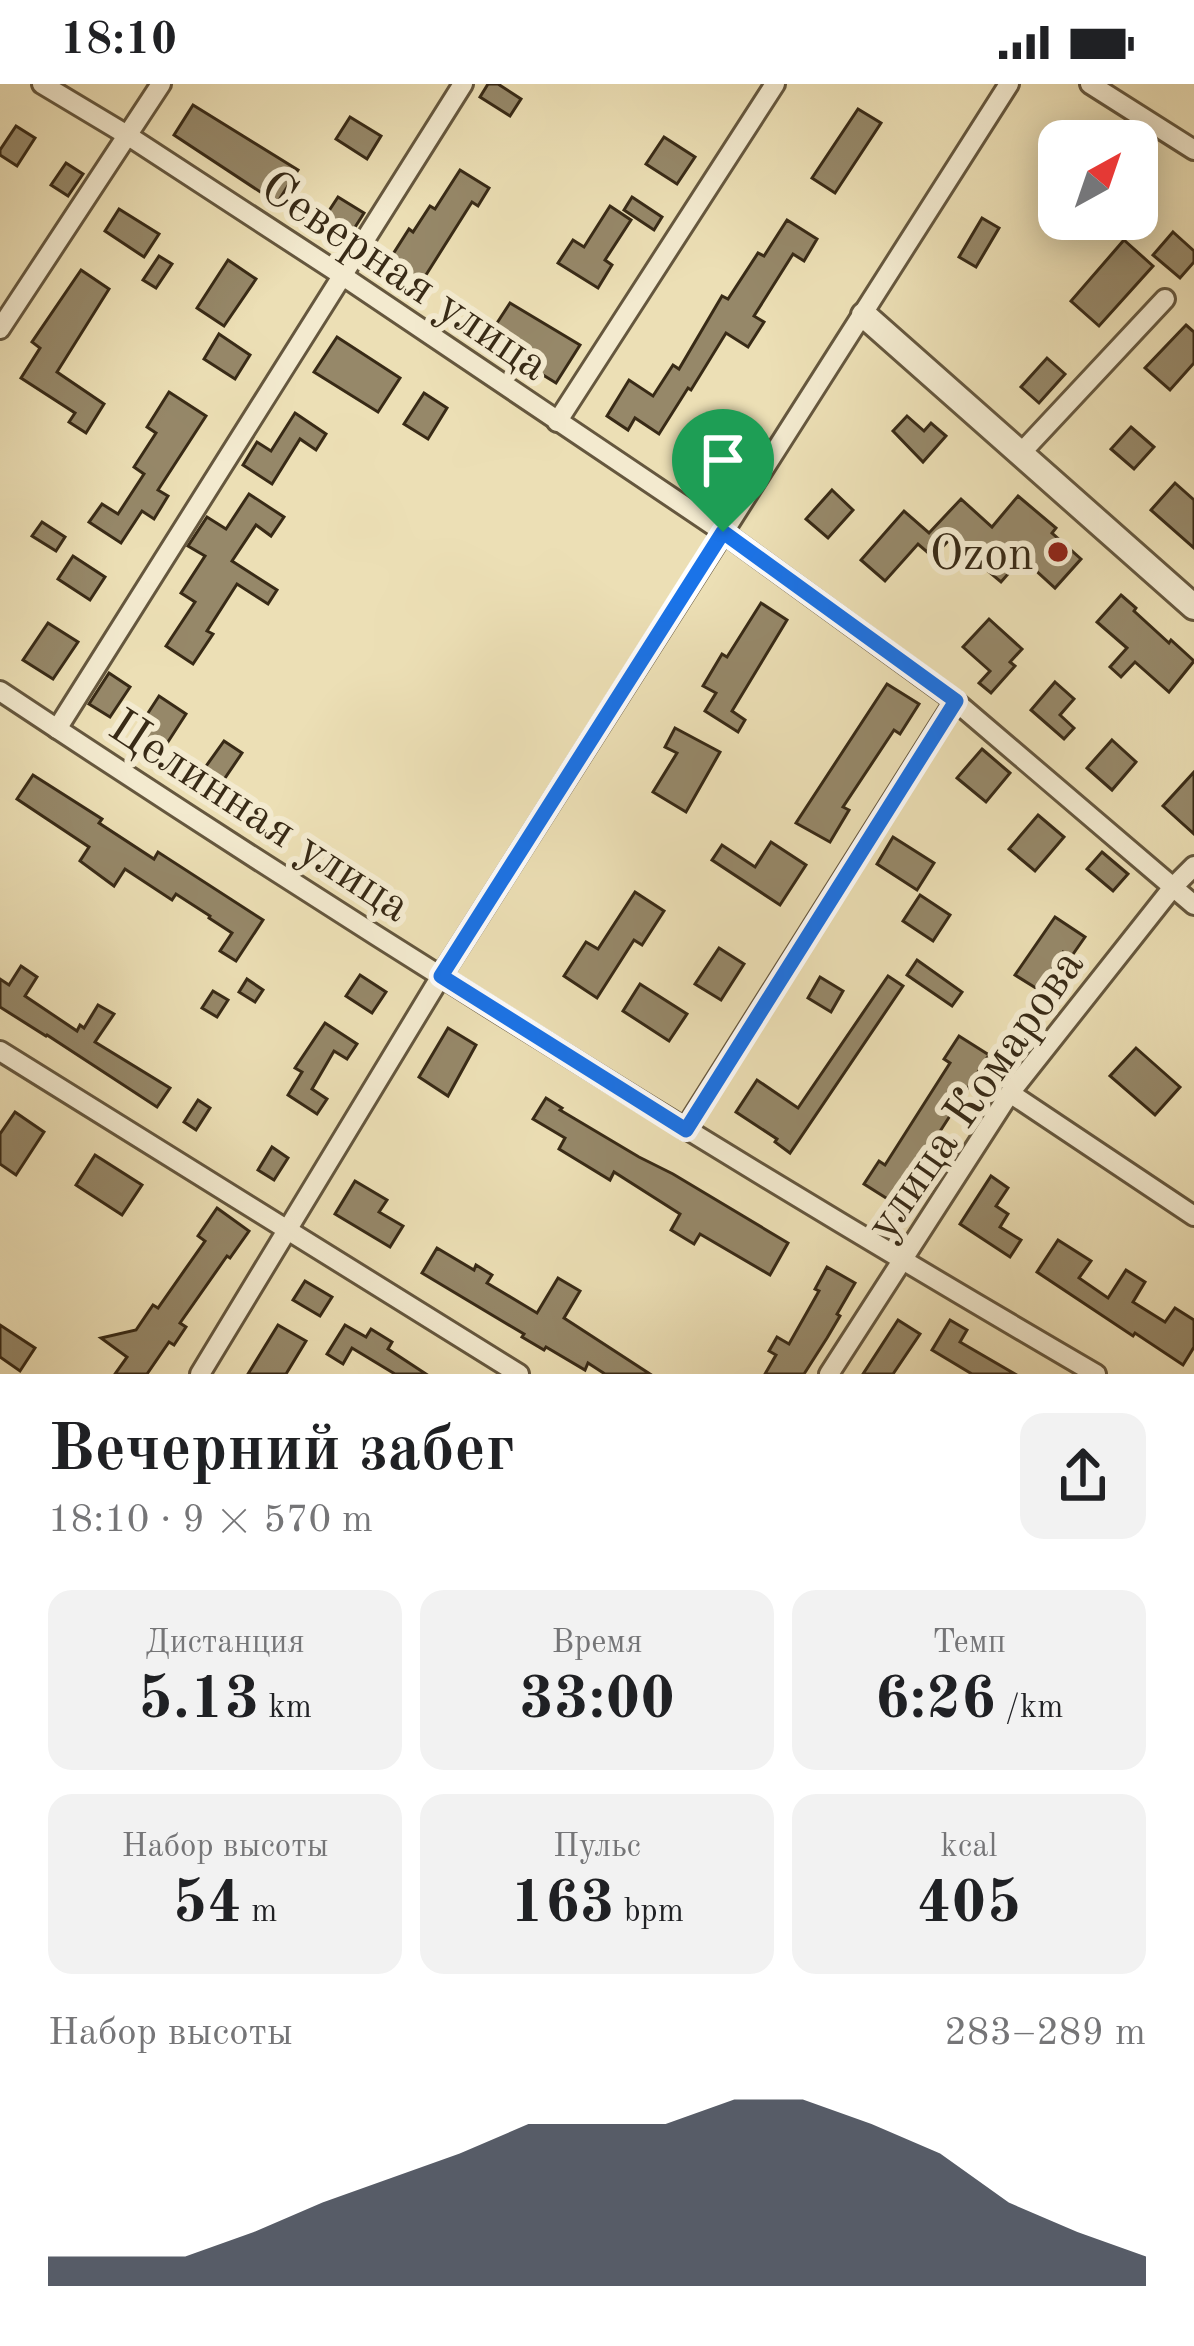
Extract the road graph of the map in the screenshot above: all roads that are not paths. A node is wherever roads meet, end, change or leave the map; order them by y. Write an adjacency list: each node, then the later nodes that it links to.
1 (42, 84): 7 (street, Северная улица)
2 (160, 84): 7 (street)
3 (463, 84): 9 (street)
4 (776, 84): 13 (street)
5 (1009, 84): 11 (street)
6 (1090, 84): 8 (street)
7 (127, 135): 9 (street, Северная улица); 12 (street)
8 (1194, 150)
9 (343, 276): 13 (street, Северная улица); 19 (street)
10 (1165, 298): 14 (street)
11 (864, 315): 14 (street); 15 (street)
12 (0, 329)
13 (557, 422): 15 (street, Северная улица)
14 (1020, 454): 16 (street)
15 (723, 532): 18 (street, Северная улица); 23 (street)
16 (1194, 607)
17 (0, 691): 19 (street, Целинная улица)
18 (956, 701): 21 (street, Северная улица); 26 (street)
19 (57, 729): 23 (street, Целинная улица)
20 (1194, 866): 21 (street, улица Комарова)
21 (1173, 887): 22 (street, Северная улица); 25 (street, улица Комарова)
22 (1194, 905)
23 (441, 976): 26 (street, Целинная улица); 28 (street)
24 (0, 1051): 28 (street)
25 (1010, 1093): 27 (street); 29 (street, улица Комарова)
26 (686, 1130): 29 (street, Целинная улица)
27 (1194, 1216)
28 (290, 1230): 30 (street); 31 (street)
29 (901, 1260): 32 (street, улица Комарова); 33 (street, Целинная улица)
30 (200, 1374)
31 (519, 1374)
32 (829, 1374)
33 (1096, 1374)

